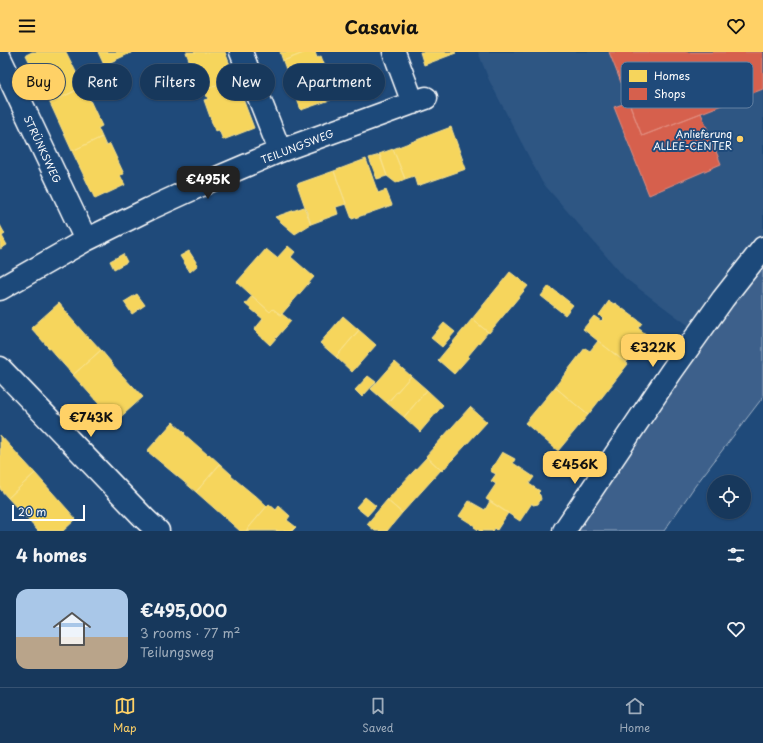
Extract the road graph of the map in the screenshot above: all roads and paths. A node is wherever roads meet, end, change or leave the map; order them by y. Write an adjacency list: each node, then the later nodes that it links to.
1 (242, 52): 4 (street)
2 (394, 52): 4 (street, TEILUNGSWEG)
3 (0, 58): 5 (street, STRÜNKSWEG)
4 (280, 151): 5 (street, TEILUNGSWEG)
5 (86, 240): 7 (street, TEILUNGSWEG)
6 (763, 248): 10 (street)
7 (0, 290)
8 (0, 368): 9 (street)
9 (158, 531)
10 (564, 531)

